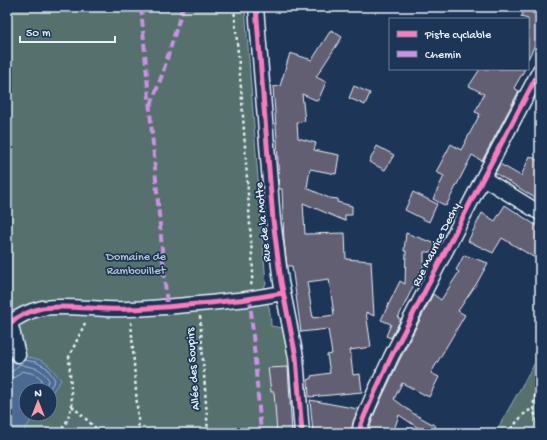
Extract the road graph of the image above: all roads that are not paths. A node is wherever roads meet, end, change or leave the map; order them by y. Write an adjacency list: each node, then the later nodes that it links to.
1 (256, 7): 5 (street, Rue de la Motte)
2 (540, 70): 3 (street, Rue Maurice Dechy)
3 (483, 178): 4 (street); 9 (street, Rue Maurice Dechy)
4 (540, 213)
5 (283, 293): 6 (street); 8 (street, Rue de la Motte)
6 (9, 324): 7 (street)
7 (18, 354)
8 (302, 433)
9 (359, 433)

